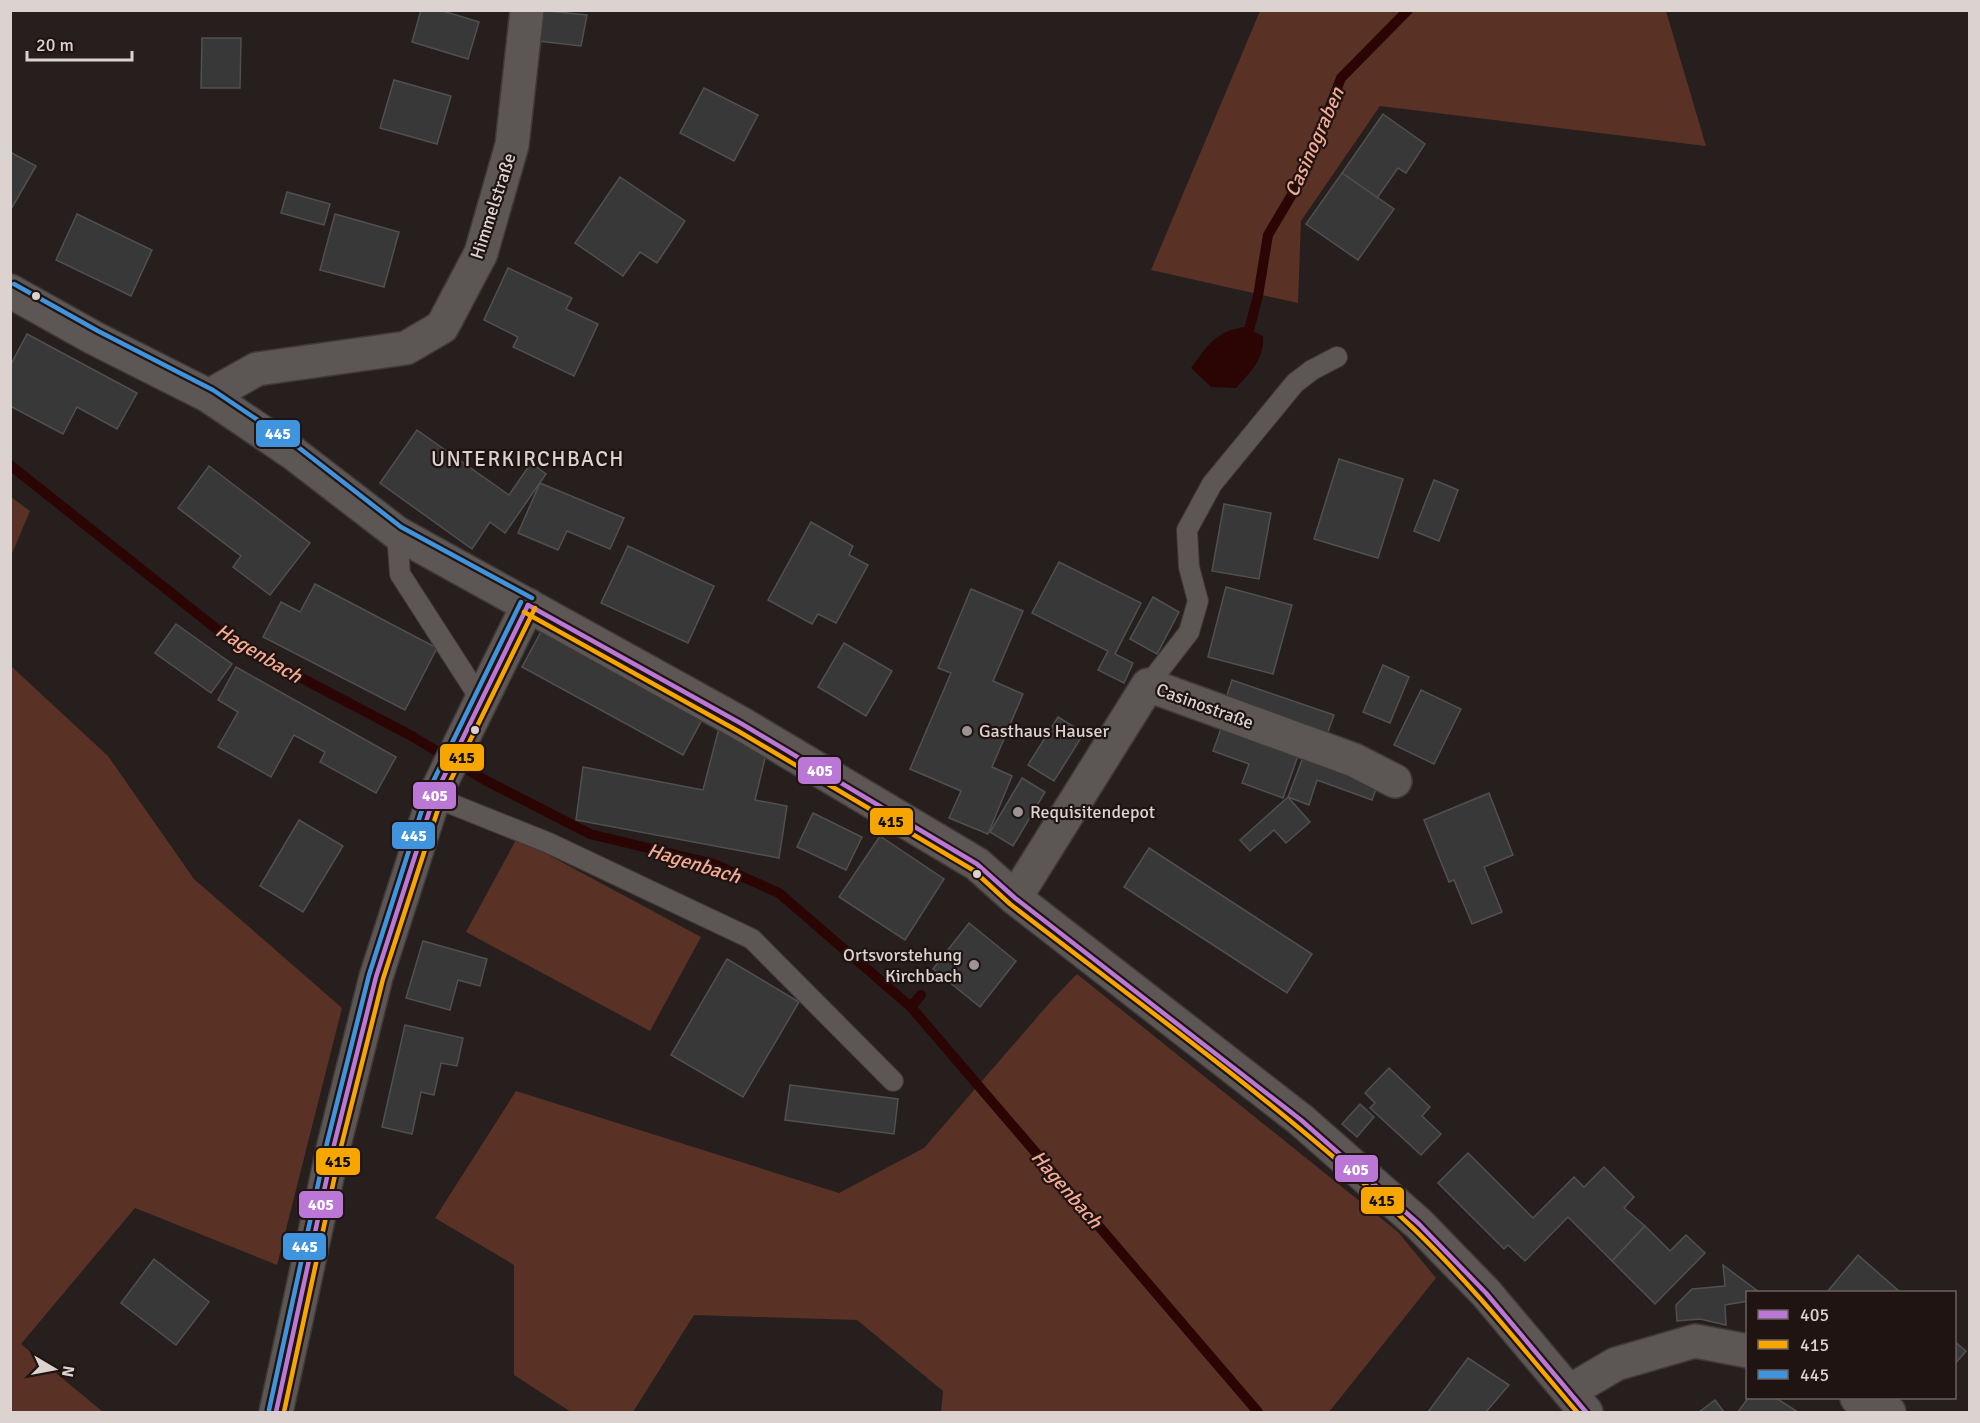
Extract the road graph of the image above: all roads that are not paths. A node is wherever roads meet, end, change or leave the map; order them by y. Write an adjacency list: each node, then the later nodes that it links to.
1 (527, 10): 4 (street, Himmelstraße)
2 (10, 291): 4 (street)
3 (1337, 357): 7 (lane)
4 (209, 396): 5 (street)
5 (397, 533): 6 (street); 8 (lane)
6 (528, 605): 8 (street); 11 (street)
7 (1148, 685): 9 (street, Casinostraße); 11 (street, Casinostraße)
8 (482, 700): 10 (street)
9 (1395, 781)
10 (434, 797): 12 (lane); 16 (street)
11 (1015, 898): 15 (street)
12 (893, 1081)
13 (1746, 1351): 15 (street)
14 (1859, 1399): 17 (street)
15 (1578, 1402)
16 (276, 1413)
17 (1889, 1413)

